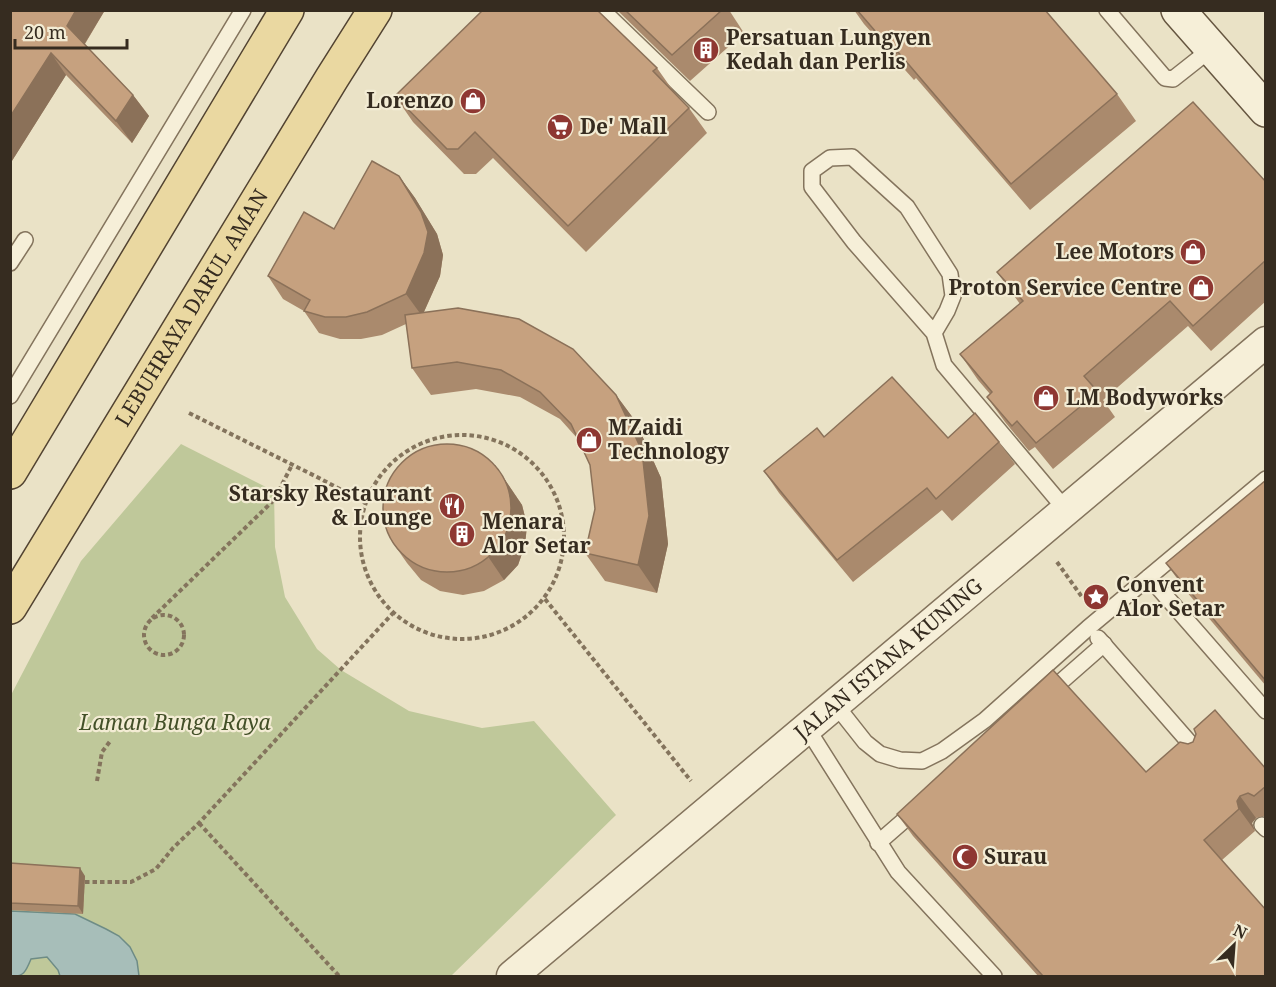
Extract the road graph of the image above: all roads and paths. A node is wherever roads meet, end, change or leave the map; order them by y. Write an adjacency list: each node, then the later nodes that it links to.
1 (243, 10): 14 (lane)
2 (287, 10): 17 (main road)
3 (375, 10): 25 (main road, LEBUHRAYA DARUL AMAN)
4 (602, 10): 9 (lane)
5 (1107, 10): 7 (lane)
6 (1179, 10): 7 (main road)
7 (1211, 49): 8 (main road)
8 (1266, 110)
9 (708, 112)
10 (25, 240): 11 (lane)
11 (10, 263)
12 (934, 333): 12 (lane); 20 (lane)
13 (1266, 342): 20 (street, JALAN ISTANA KUNING)
14 (10, 396)
15 (189, 413): 16 (path)
16 (292, 465): 19 (path); 27 (path)
17 (10, 472)
18 (1266, 479): 22 (lane)
19 (366, 504): 23 (path); 26 (path)
20 (1066, 510): 21 (street, JALAN ISTANA KUNING)
21 (1037, 534): 24 (path); 30 (street, JALAN ISTANA KUNING)
22 (1149, 577): 28 (lane); 32 (lane)
23 (545, 599): 26 (path); 35 (path)
24 (1085, 601)
25 (10, 607)
26 (393, 613): 39 (path)
27 (152, 618): 27 (path)
28 (1088, 628): 29 (lane); 30 (lane)
29 (1104, 644): 31 (lane); 36 (lane)
30 (835, 704): 33 (street, JALAN ISTANA KUNING)
31 (1034, 705)
32 (1266, 711)
33 (807, 728): 40 (lane); 43 (street, JALAN ISTANA KUNING)
34 (111, 740): 37 (path)
35 (670, 755)
36 (1202, 758)
37 (97, 781)
38 (930, 797): 40 (lane)
39 (199, 823): 41 (path); 42 (path)
40 (878, 843): 44 (lane)
41 (85, 882)
42 (339, 976)
43 (512, 976)
44 (994, 976)

